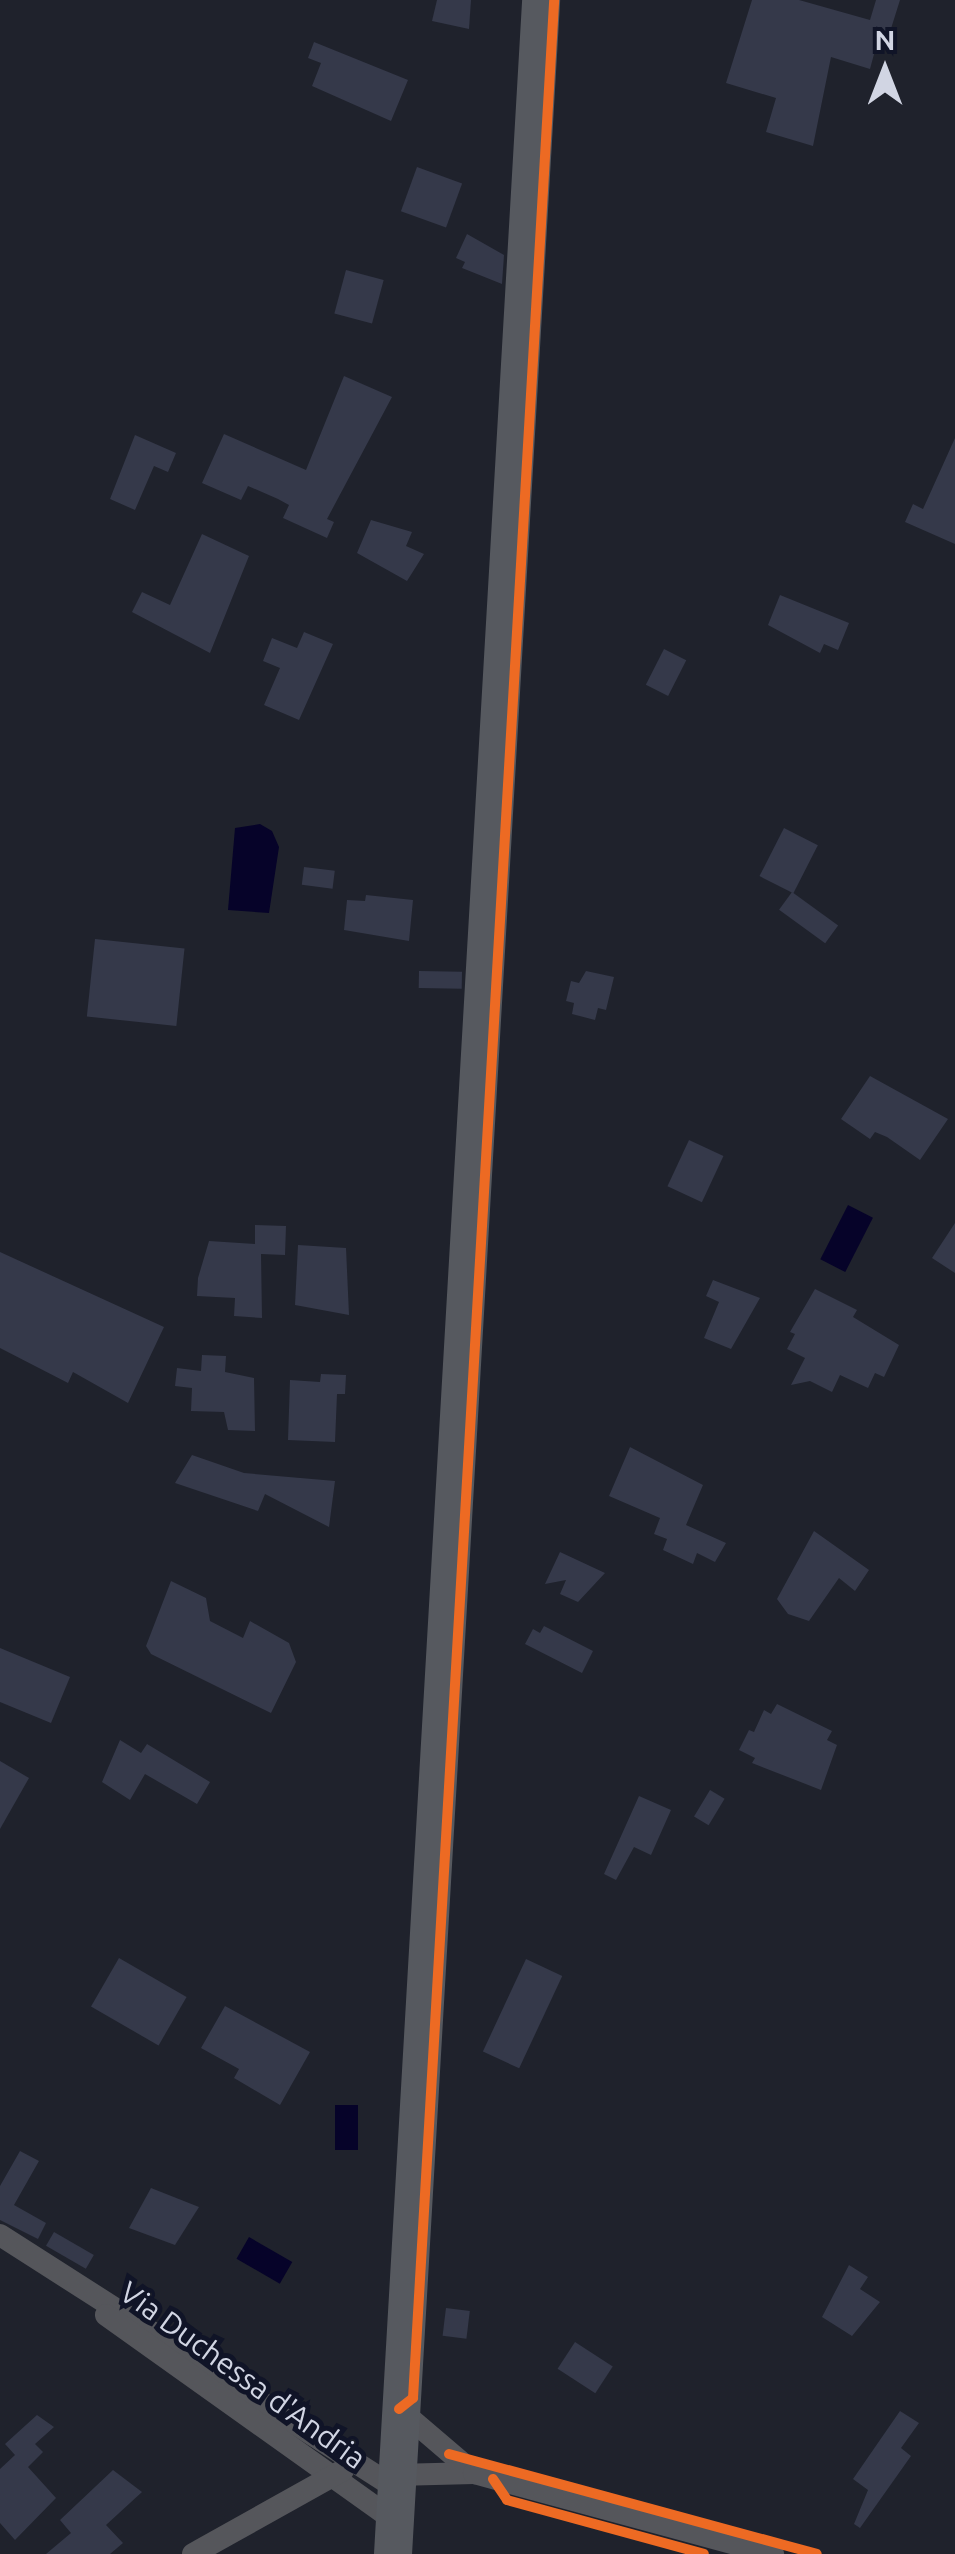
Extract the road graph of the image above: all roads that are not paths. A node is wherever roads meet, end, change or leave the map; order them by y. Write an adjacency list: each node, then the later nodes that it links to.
1 (541, 0): 4 (main road)
2 (0, 2235): 3 (street, Via Duchessa d'Andria)
3 (59, 2272): 6 (street, Via Duchessa d'Andria); 8 (street, Via Duchessa d'Andria)
4 (399, 2409): 5 (street); 9 (main road)
5 (449, 2454): 7 (street); 9 (street)
6 (357, 2462): 8 (street); 9 (street, Via Duchessa d'Andria)
7 (474, 2474): 9 (street); 11 (street)
8 (331, 2477): 9 (street, Via Duchessa d'Andria); 10 (street)
9 (395, 2498)
10 (193, 2554)
11 (773, 2554)

